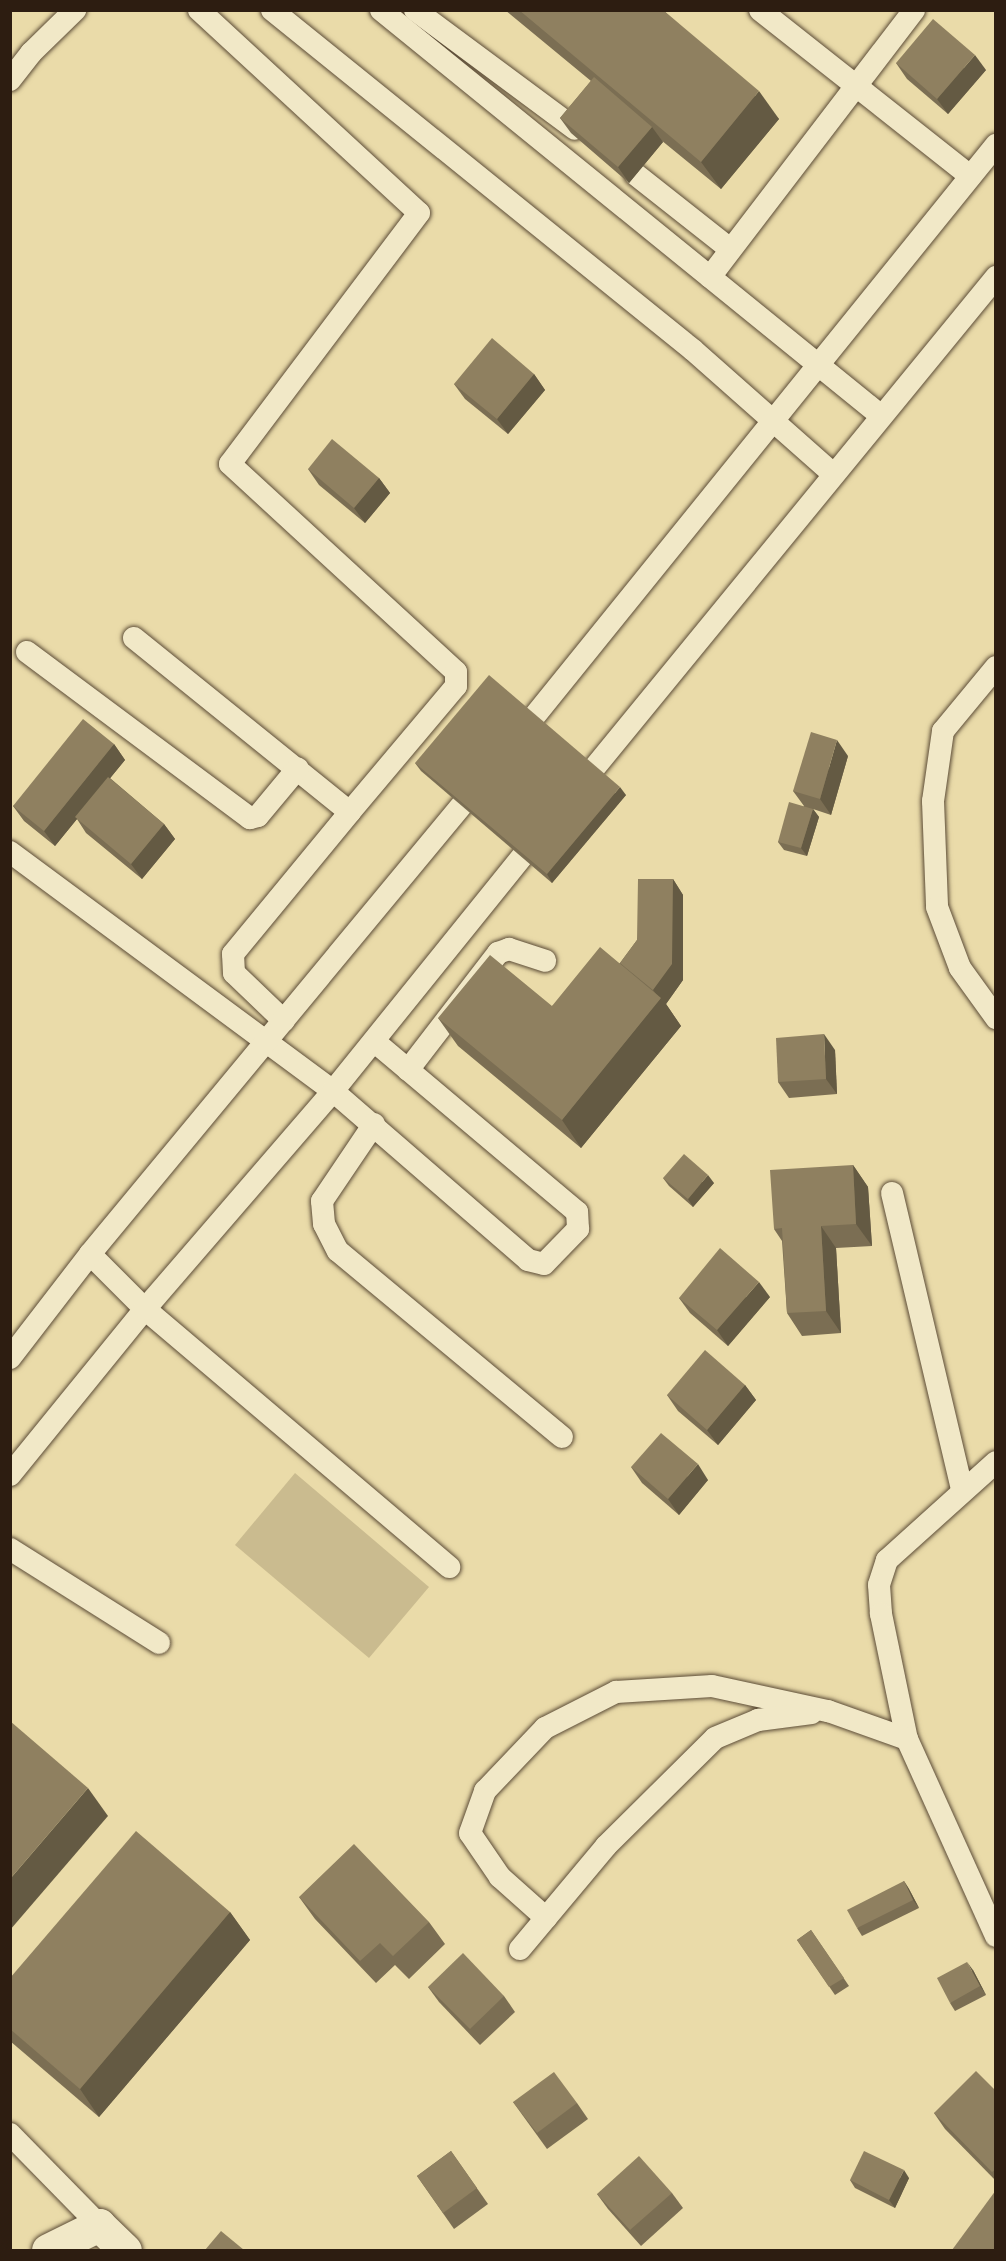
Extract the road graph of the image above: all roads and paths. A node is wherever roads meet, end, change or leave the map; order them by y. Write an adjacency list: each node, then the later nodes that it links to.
1 (75, 10): 8 (lane)
2 (199, 10): 25 (lane)
3 (272, 10): 19 (lane)
4 (381, 10): 15 (lane)
5 (415, 10): 10 (lane)
6 (760, 10): 9 (lane)
7 (914, 10): 9 (lane)
8 (10, 80)
9 (857, 89): 13 (lane); 14 (lane)
10 (575, 129)
11 (996, 145): 13 (lane)
12 (635, 174): 14 (lane)
13 (970, 176): 17 (lane)
14 (730, 249): 15 (lane)
15 (710, 277): 17 (lane)
16 (996, 277): 18 (lane)
17 (818, 363): 18 (lane); 19 (lane)
18 (879, 415): 20 (lane)
19 (774, 420): 20 (lane); 29 (lane)
20 (832, 473): 30 (lane)
21 (134, 638): 24 (lane)
22 (27, 652): 24 (lane)
23 (996, 667): 28 (lane)
24 (298, 768): 25 (lane)
25 (350, 812): 29 (lane)
26 (10, 852): 31 (lane)
27 (546, 961): 32 (lane)
28 (996, 1018)
29 (284, 1021): 31 (lane)
30 (374, 1041): 32 (lane); 33 (lane)
31 (266, 1042): 33 (lane); 36 (lane)
32 (408, 1070): 34 (lane)
33 (333, 1091): 34 (lane); 37 (lane)
34 (374, 1124): 39 (lane)
35 (892, 1193): 42 (lane)
36 (90, 1254): 37 (lane); 38 (lane)
37 (145, 1309): 41 (lane); 44 (lane)
38 (10, 1358)
39 (562, 1437)
40 (996, 1462): 42 (lane)
41 (10, 1475)
42 (962, 1489): 47 (lane)
43 (10, 1549): 45 (lane)
44 (449, 1567)
45 (159, 1643)
46 (828, 1711): 47 (lane); 48 (lane); 48 (lane)
47 (907, 1739): 49 (lane)
48 (546, 1918): 50 (lane)
49 (996, 1936)
50 (520, 1949)
51 (10, 2134): 52 (lane)
52 (99, 2225): 53 (main road); 54 (main road)
53 (48, 2250)
54 (124, 2250)

